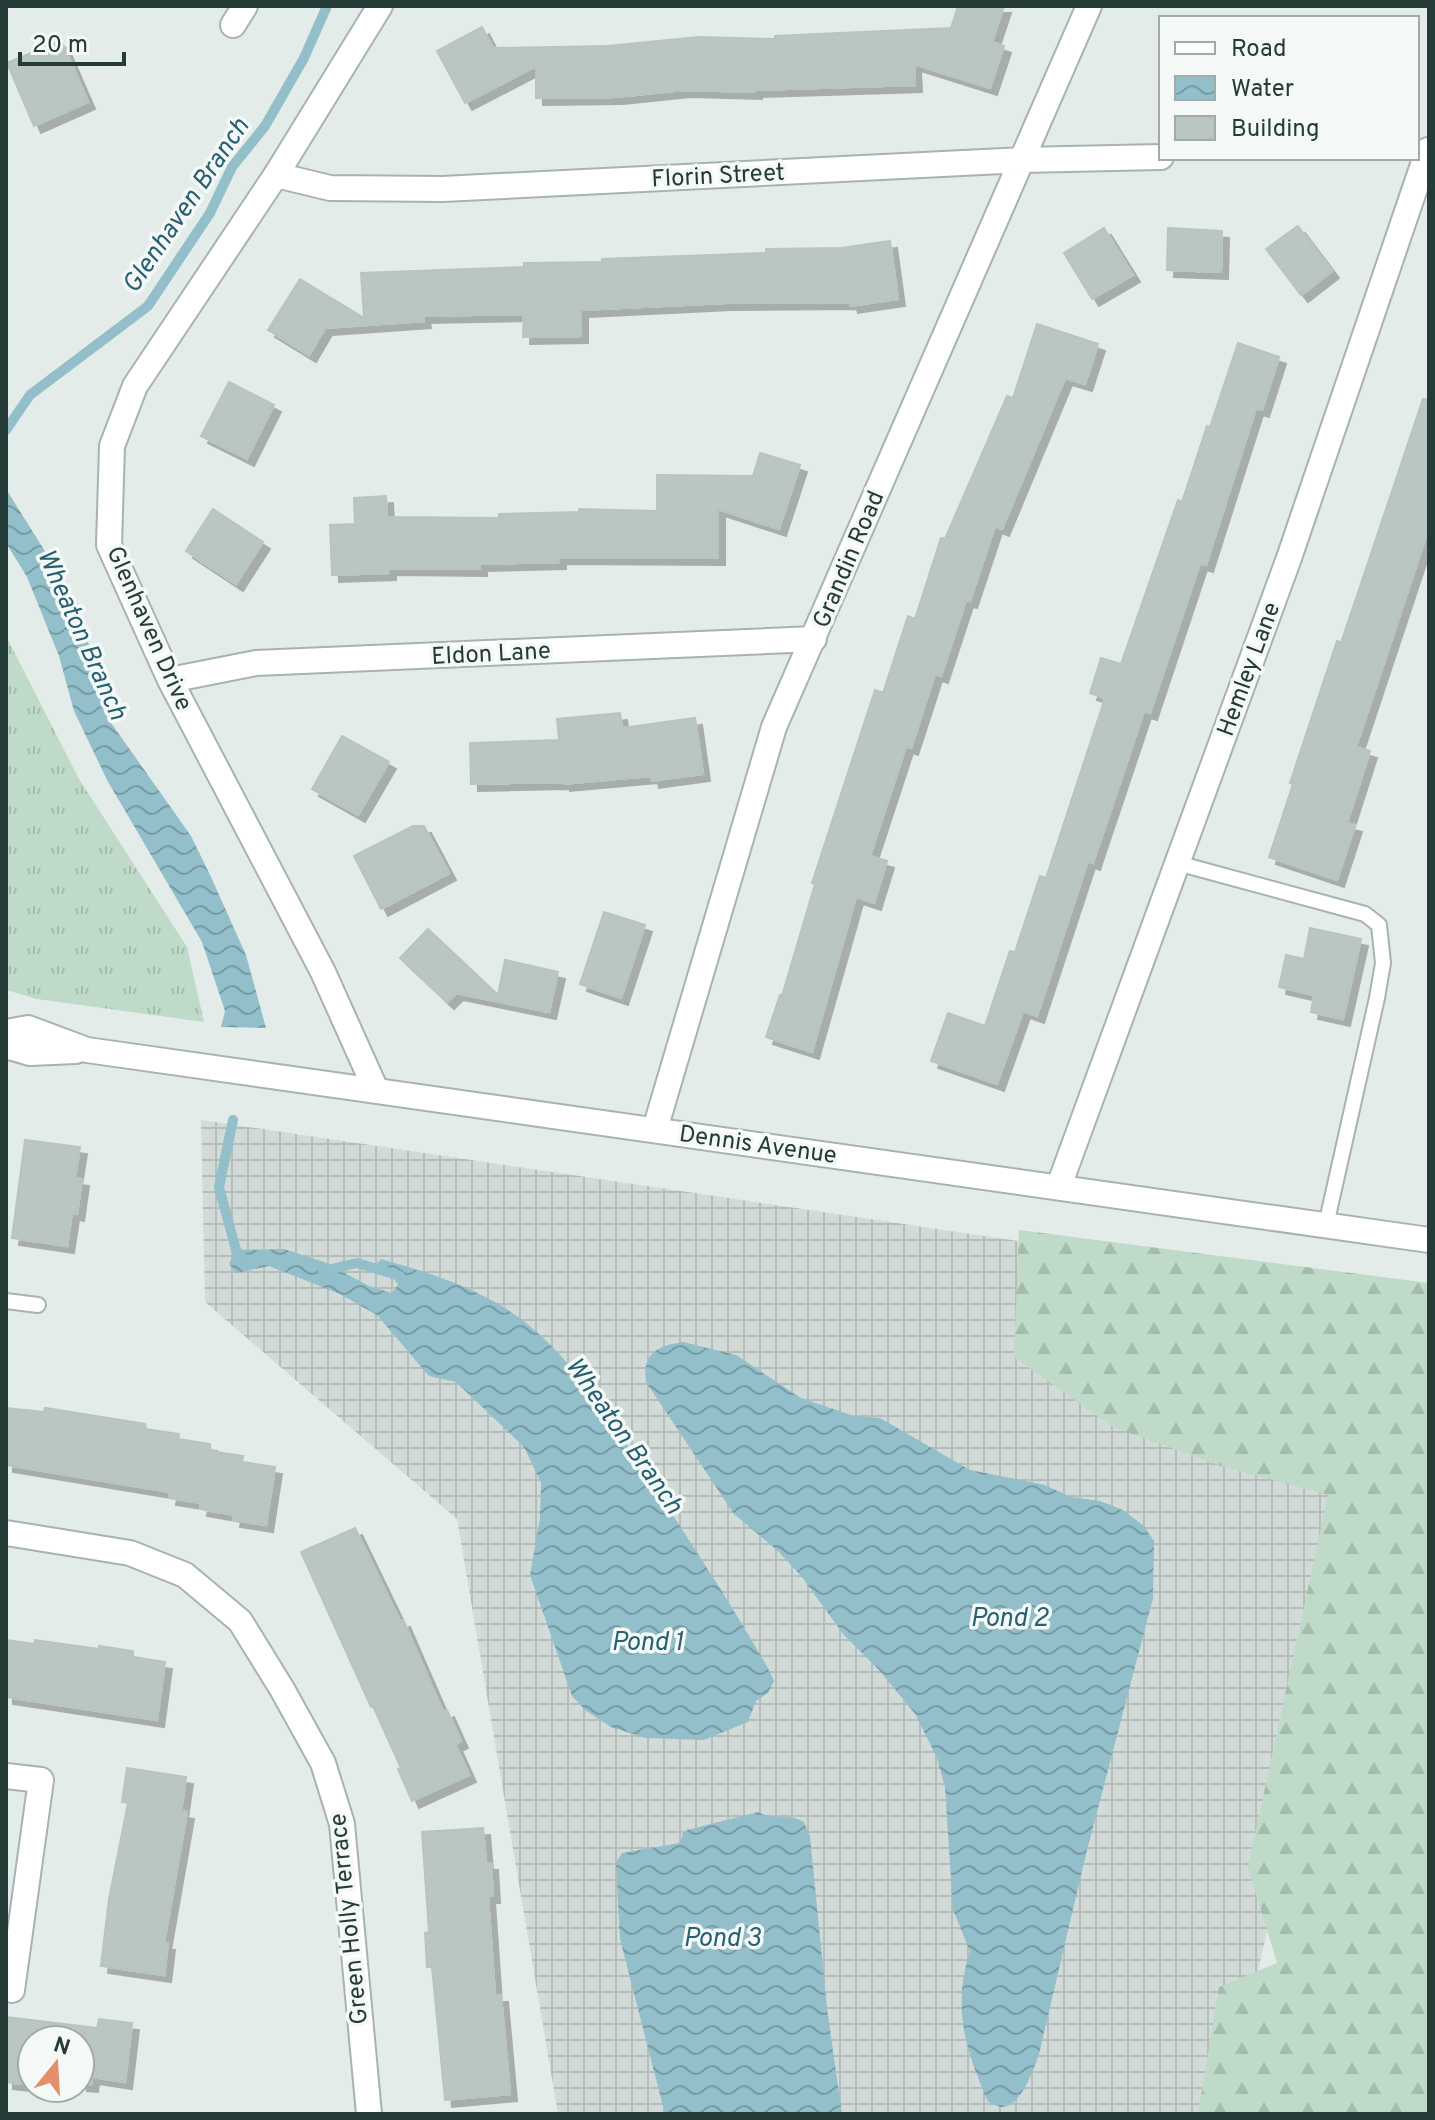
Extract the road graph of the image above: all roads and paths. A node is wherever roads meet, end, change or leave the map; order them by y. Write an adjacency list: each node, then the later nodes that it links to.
1 (380, 6): 6 (street, Glenhaven Drive)
2 (1089, 6): 5 (street, Grandin Road)
3 (1429, 150): 9 (street, Hemley Lane)
4 (1159, 157): 5 (street, Florin Street)
5 (1021, 160): 6 (street, Florin Street); 7 (street, Grandin Road)
6 (276, 175): 8 (street, Glenhaven Drive)
7 (814, 639): 8 (street, Eldon Lane); 14 (street, Grandin Road)
8 (170, 680): 13 (street, Glenhaven Drive)
9 (1177, 863): 15 (street, Hemley Lane); 16 (lane)
10 (6, 1032): 12 (street, Dennis Avenue)
11 (6, 1046): 12 (street, Dennis Avenue)
12 (87, 1050): 13 (street, Dennis Avenue)
13 (376, 1090): 14 (street, Dennis Avenue)
14 (655, 1129): 15 (street, Dennis Avenue)
15 (1059, 1186): 16 (street, Dennis Avenue)
16 (1326, 1225): 17 (street, Dennis Avenue)
17 (1429, 1240)
18 (6, 1301): 19 (lane)
19 (38, 1305)
20 (6, 1533): 23 (street, Green Holly Terrace)
21 (6, 1776): 22 (street)
22 (12, 1990)
23 (369, 2114)

